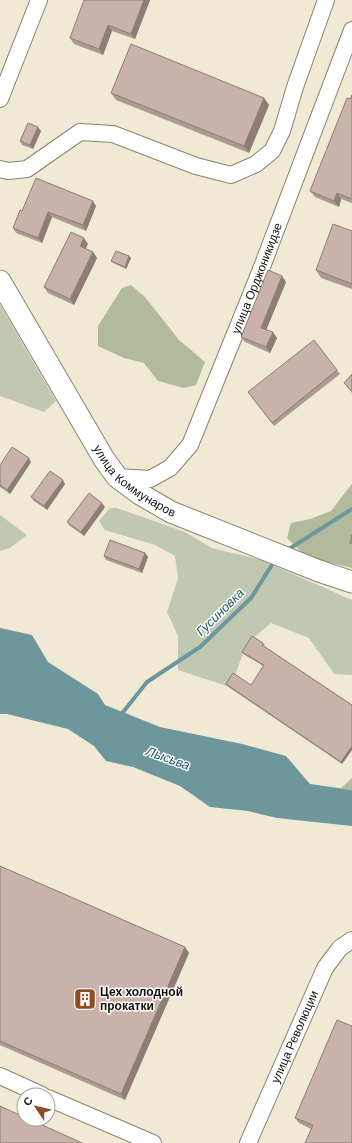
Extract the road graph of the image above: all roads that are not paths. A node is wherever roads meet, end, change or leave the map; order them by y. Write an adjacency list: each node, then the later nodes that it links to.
1 (39, 0): 4 (street)
2 (326, 0): 5 (street)
3 (352, 30): 7 (street, улица Орджоникидзе)
4 (0, 99)
5 (0, 169)
6 (0, 281): 7 (main road, улица Коммунаров)
7 (117, 477): 8 (main road, улица Коммунаров)
8 (352, 582)
9 (352, 940): 14 (street, улица Революции)
10 (0, 1076): 11 (street)
11 (24, 1087)
12 (56, 1101): 13 (street)
13 (153, 1143)
14 (248, 1143)

